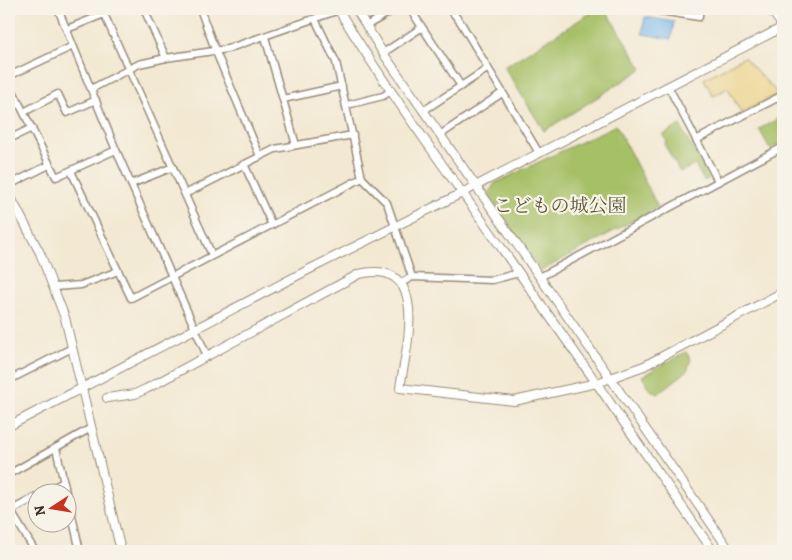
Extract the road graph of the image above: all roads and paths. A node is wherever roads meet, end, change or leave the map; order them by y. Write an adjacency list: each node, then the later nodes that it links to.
1 (58, 9): 16 (street)
2 (144, 9): 21 (street)
3 (200, 9): 19 (street)
4 (340, 9): 12 (street); 30 (street)
5 (356, 9): 13 (street)
6 (395, 9): 13 (street)
7 (410, 9): 15 (street)
8 (450, 9): 23 (street)
9 (648, 9): 10 (street)
10 (699, 9)
11 (770, 9): 14 (street)
12 (315, 19): 17 (street); 26 (street)
13 (366, 26): 20 (street)
14 (783, 27): 28 (street)
15 (421, 28): 20 (street); 27 (street)
16 (66, 29): 18 (street); 22 (street)
17 (265, 37): 19 (street); 33 (street)
18 (73, 46): 24 (street); 29 (street)
19 (216, 52): 21 (street); 47 (street)
20 (383, 53): 36 (street)
21 (166, 58): 22 (street)
22 (129, 69): 29 (street); 50 (street)
23 (487, 69): 27 (street); 31 (street)
24 (9, 76)
25 (9, 83): 37 (street)
26 (342, 86): 33 (street); 35 (street)
27 (461, 86): 36 (street)
28 (668, 86): 42 (street); 46 (street)
29 (91, 89): 34 (street)
30 (391, 91): 35 (street); 57 (street)
31 (502, 93): 40 (street); 46 (street)
32 (783, 98): 42 (street)
33 (283, 99): 43 (street)
34 (96, 100): 37 (street); 45 (street)
35 (347, 105): 39 (street)
36 (423, 111): 40 (street)
37 (24, 112): 38 (street)
38 (32, 128): 41 (street); 48 (street)
39 (353, 135): 43 (street); 52 (street)
40 (440, 135): 56 (street)
41 (9, 139)
42 (696, 140): 53 (street)
43 (296, 145): 47 (street)
44 (783, 148): 53 (street)
45 (116, 150): 51 (street); 55 (street)
46 (539, 153): 56 (street)
47 (260, 156): 49 (street)
48 (49, 164): 51 (street); 54 (street)
49 (244, 164): 58 (street); 60 (street)
50 (173, 167): 55 (street); 58 (street)
51 (71, 171): 63 (street)
52 (362, 178): 60 (street); 61 (street)
53 (718, 182): 67 (street)
54 (9, 184)
55 (131, 184): 65 (street)
56 (475, 186): 57 (street); 67 (street)
57 (462, 193): 61 (street); 64 (street)
58 (185, 194): 62 (street)
59 (10, 198): 69 (street)
60 (272, 225): 62 (street)
61 (395, 227): 66 (street); 71 (street)
62 (212, 255): 65 (street)
63 (118, 270): 65 (street); 69 (street)
64 (519, 273): 66 (street); 76 (street)
65 (171, 276): 71 (street)
66 (412, 277): 68 (street)
67 (540, 277): 74 (street)
68 (401, 283): 73 (street); 76 (street)
69 (54, 287): 72 (street)
70 (783, 292): 74 (street)
71 (195, 328): 73 (street); 77 (street)
72 (72, 348): 75 (street); 77 (street)
73 (207, 356): 78 (street)
74 (612, 379): 76 (street); 91 (street)
75 (9, 380)
76 (597, 383): 90 (street)
77 (81, 389): 79 (street); 80 (street)
78 (107, 398)
79 (9, 426)
80 (91, 428): 81 (street); 89 (street)
81 (56, 448): 82 (street); 83 (street)
82 (9, 474)
83 (64, 482)
84 (28, 501): 85 (street)
85 (10, 510): 87 (street)
86 (76, 532): 88 (street)
87 (35, 551)
88 (80, 551)
89 (121, 551)
90 (713, 551)
91 (730, 551)

